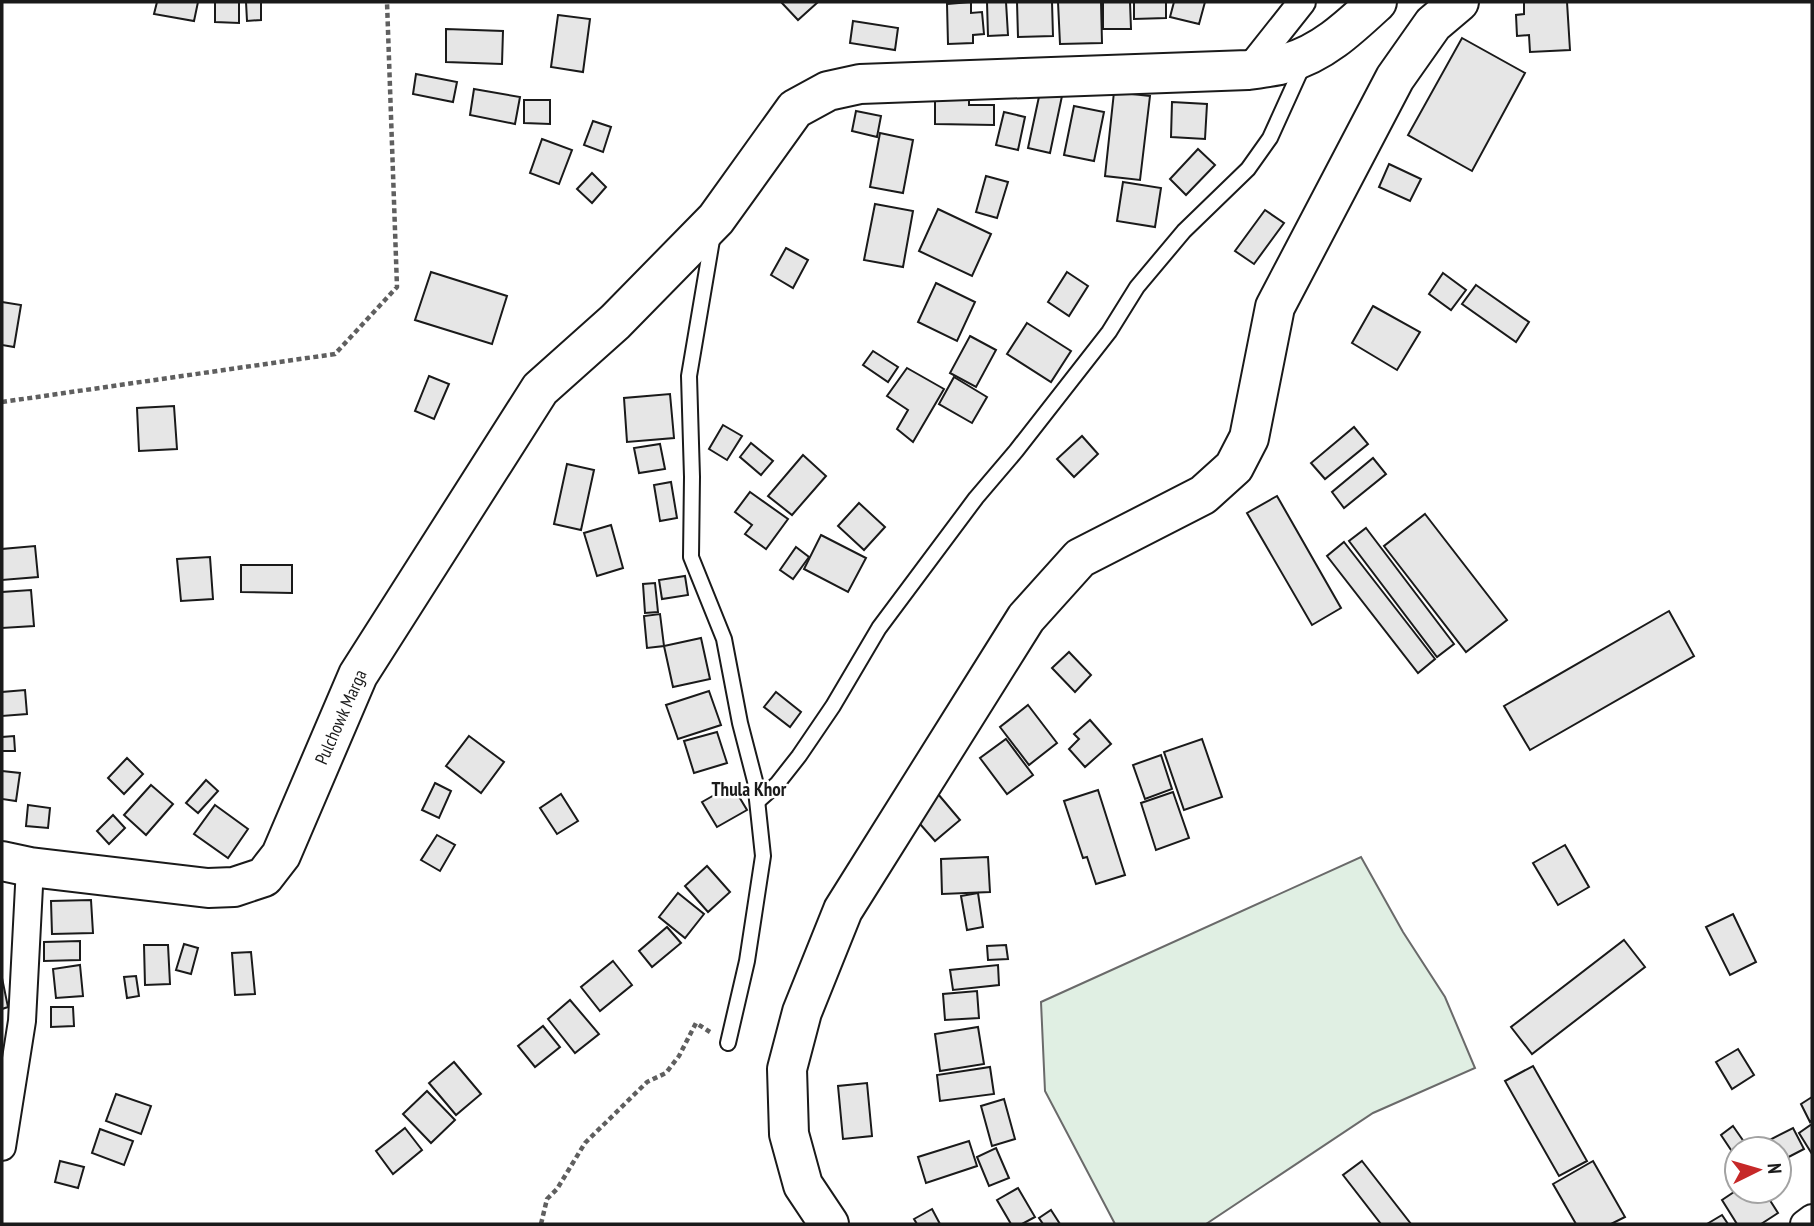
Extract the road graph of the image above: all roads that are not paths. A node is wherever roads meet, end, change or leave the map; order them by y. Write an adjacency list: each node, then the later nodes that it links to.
1 (1301, 2): 5 (street)
2 (1377, 2): 4 (main road, Pulchowk Marga)
3 (1459, 2): 12 (main road)
4 (1307, 55): 5 (main road, Pulchowk Marga); 7 (lane)
5 (1248, 70): 6 (main road, Pulchowk Marga)
6 (716, 219): 7 (lane); 8 (main road, Pulchowk Marga)
7 (759, 800): 9 (lane)
8 (16, 864): 10 (street)
9 (728, 1043)
10 (2, 1147)
11 (1812, 1218): 13 (street)
12 (829, 1224)
13 (1804, 1224)

